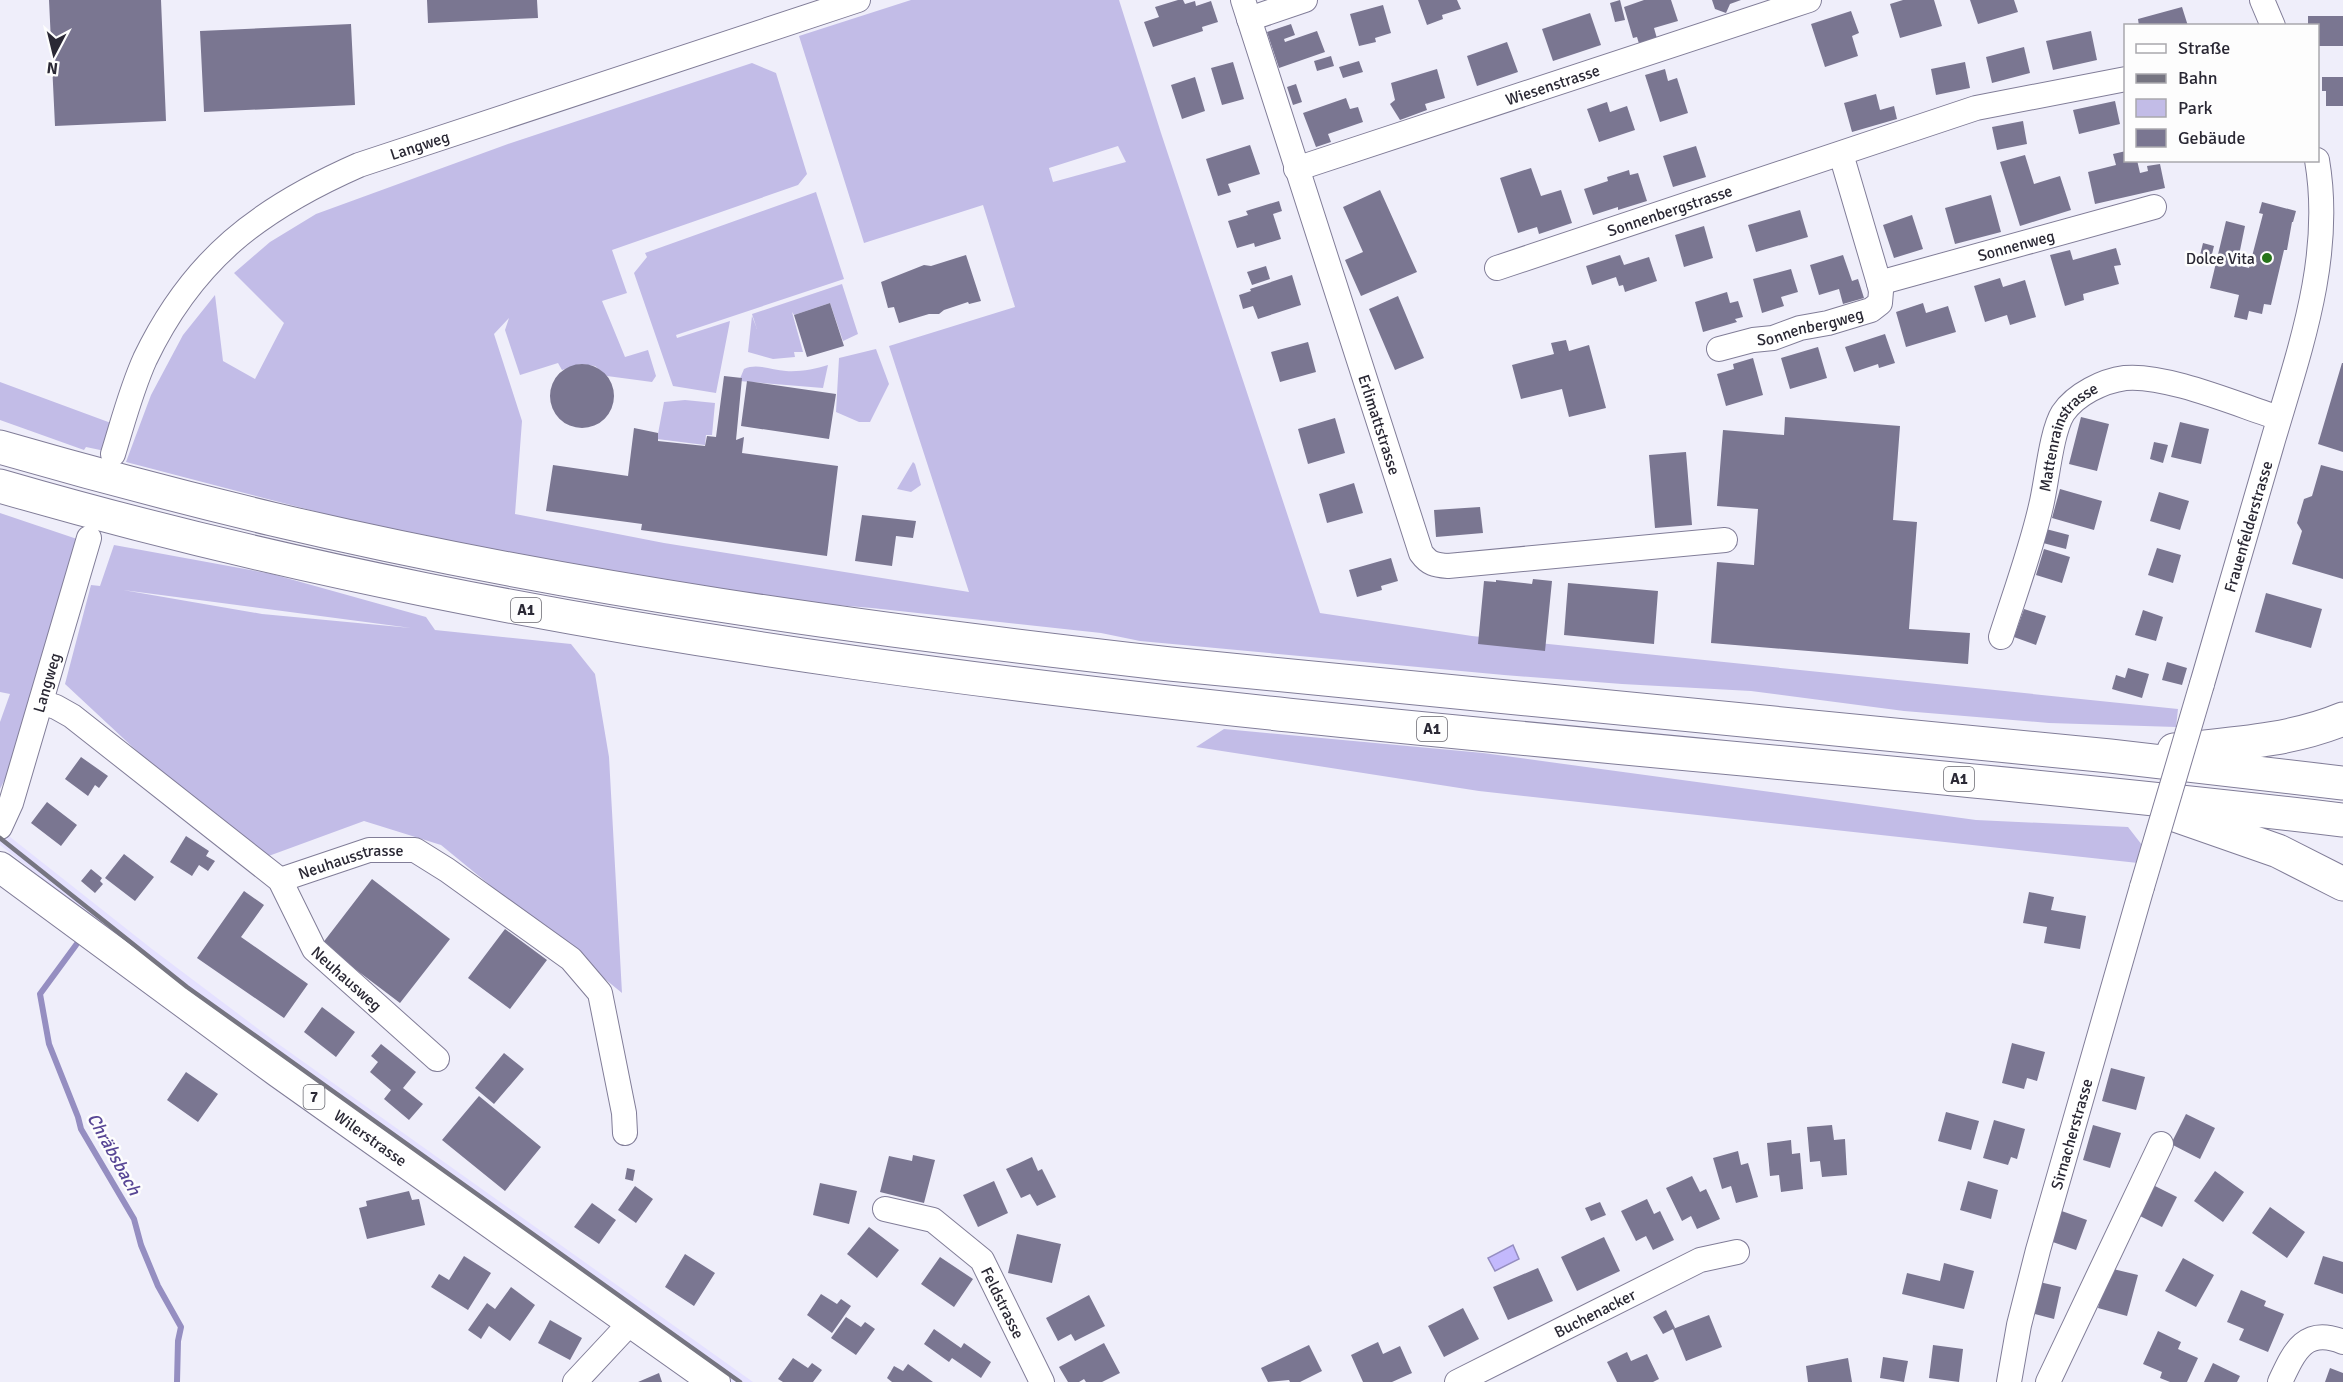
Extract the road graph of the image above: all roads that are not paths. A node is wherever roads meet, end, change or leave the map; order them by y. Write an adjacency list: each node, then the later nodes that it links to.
1 (858, 0): 17 (street, Langweg)
2 (1305, 0): 5 (street)
3 (1809, 0): 10 (street, Wiesenstrasse)
4 (2262, 0): 6 (street)
5 (1246, 9): 10 (street, Erlimattstrasse)
6 (2272, 24)
7 (2124, 79): 8 (street, Sonnenbergstrasse)
8 (1840, 154): 12 (street, Sonnenbergstrasse); 13 (street)
9 (2317, 162): 15 (street, Frauenfelderstrasse)
10 (1296, 169): 20 (street, Erlimattstrasse)
11 (2154, 207): 13 (street, Sonnenweg)
12 (1497, 268)
13 (1879, 283): 14 (street, Sonnenbergweg)
14 (1719, 349)
15 (2279, 418): 21 (street, Mattenrainstrasse); 32 (street, Frauenfelderstrasse, bridge)
16 (0, 447): 24 (highway, A1)
17 (113, 454)
18 (0, 486): 26 (highway, A1)
19 (89, 538): 22 (street, Langweg)
20 (1725, 540)
21 (2001, 636)
22 (41, 702): 28 (street, Langweg); 30 (street, Neuhausstrasse)
23 (2343, 719): 24 (highway, A1)
24 (2110, 756): 25 (highway, A1)
25 (2343, 783)
26 (2114, 795): 27 (highway, A1); 31 (highway, A1)
27 (2343, 820)
28 (0, 827)
29 (0, 867): 38 (main road, Wilerstrasse / 7)
30 (280, 880): 33 (street, Neuhausweg); 34 (street, Neuhausstrasse)
31 (2343, 884)
32 (2142, 887): 44 (street, Sirnacherstrasse)
33 (437, 1059)
34 (625, 1133)
35 (2161, 1144): 45 (street)
36 (885, 1209): 42 (street, Feldstrasse)
37 (1737, 1252): 43 (street, Buchenacker)
38 (631, 1322): 40 (street); 41 (main road, Wilerstrasse / 7)
39 (2343, 1342): 46 (street)
40 (575, 1382)
41 (715, 1382)
42 (1042, 1382)
43 (1457, 1382)
44 (2009, 1382)
45 (2048, 1382)
46 (2280, 1382)

